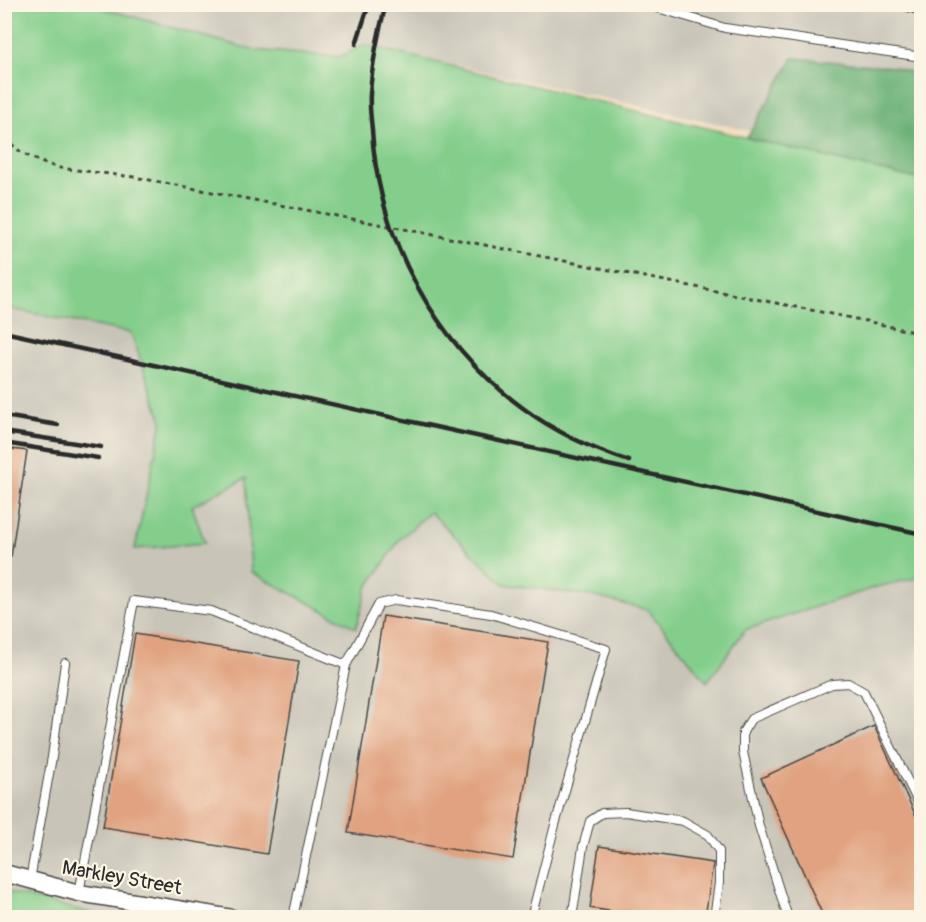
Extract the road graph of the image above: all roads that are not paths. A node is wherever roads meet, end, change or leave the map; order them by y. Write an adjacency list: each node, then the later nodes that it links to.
1 (644, 4): 2 (lane)
2 (921, 57)
3 (65, 663): 7 (lane)
4 (346, 665): 8 (lane); 10 (lane); 11 (lane)
5 (921, 810): 14 (lane)
6 (4, 873): 7 (street, Markley Street)
7 (30, 880): 8 (street, Markley Street)
8 (79, 893): 9 (street, Markley Street)
9 (232, 918)
10 (292, 918)
11 (531, 918)
12 (572, 918): 13 (lane)
13 (714, 918)
14 (788, 918)

